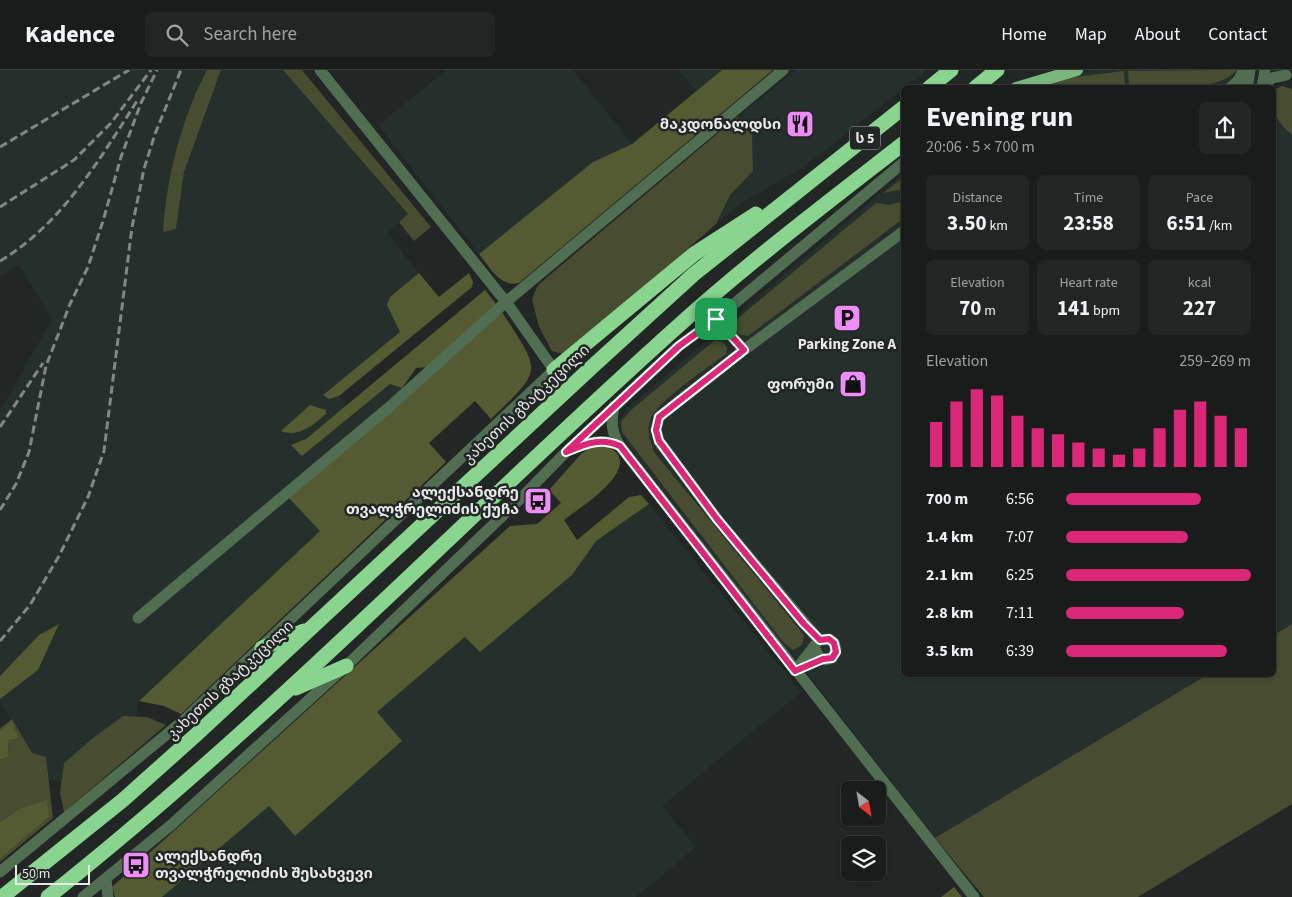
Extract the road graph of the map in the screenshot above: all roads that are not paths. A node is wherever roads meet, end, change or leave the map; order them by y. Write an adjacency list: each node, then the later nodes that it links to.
1 (320, 70): 24 (street)
2 (783, 70): 24 (street)
3 (952, 70): 11 (highway)
4 (997, 70): 12 (highway)
5 (1007, 70): 13 (highway)
6 (1077, 70): 14 (main road)
7 (1244, 70): 15 (street)
8 (1250, 70): 16 (street)
9 (1264, 70): 17 (street)
10 (1286, 74): 18 (street)
11 (933, 85)
12 (978, 85)
13 (994, 85)
14 (1026, 85)
15 (1233, 85)
16 (1247, 85)
17 (1262, 85)
18 (1264, 85)
19 (901, 109): 22 (highway, კახეთის გზატკეცილი / ს 5)
20 (901, 145): 38 (highway, ს 5)
21 (901, 165): 25 (street)
22 (826, 168): 27 (highway); 32 (highway, კახეთის გზატკეცილი / ს 5)
23 (901, 233): 26 (street)
24 (506, 302): 27 (street); 31 (street)
25 (716, 319): 26 (street); 28 (street)
26 (744, 350): 33 (street)
27 (554, 370): 34 (street, კახეთის გზატკეცილი)
28 (614, 406): 29 (street); 30 (street)
29 (620, 446): 30 (street); 37 (street)
30 (566, 452): 36 (street)
31 (138, 618)
32 (313, 628): 34 (highway); 42 (highway, კახეთის გზატკეცილი / ს 5)
33 (817, 644): 35 (street); 35 (street); 37 (street)
34 (262, 648): 39 (street, კახეთის გზატკეცილი)
35 (823, 659): 37 (street)
36 (346, 666): 38 (highway); 40 (street)
37 (795, 671): 46 (street)
38 (286, 693): 43 (highway, ს 5)
39 (0, 872)
40 (106, 879): 41 (street); 45 (street)
41 (85, 895): 44 (street)
42 (2, 897)
43 (48, 897)
44 (102, 897)
45 (108, 897)
46 (974, 897)

